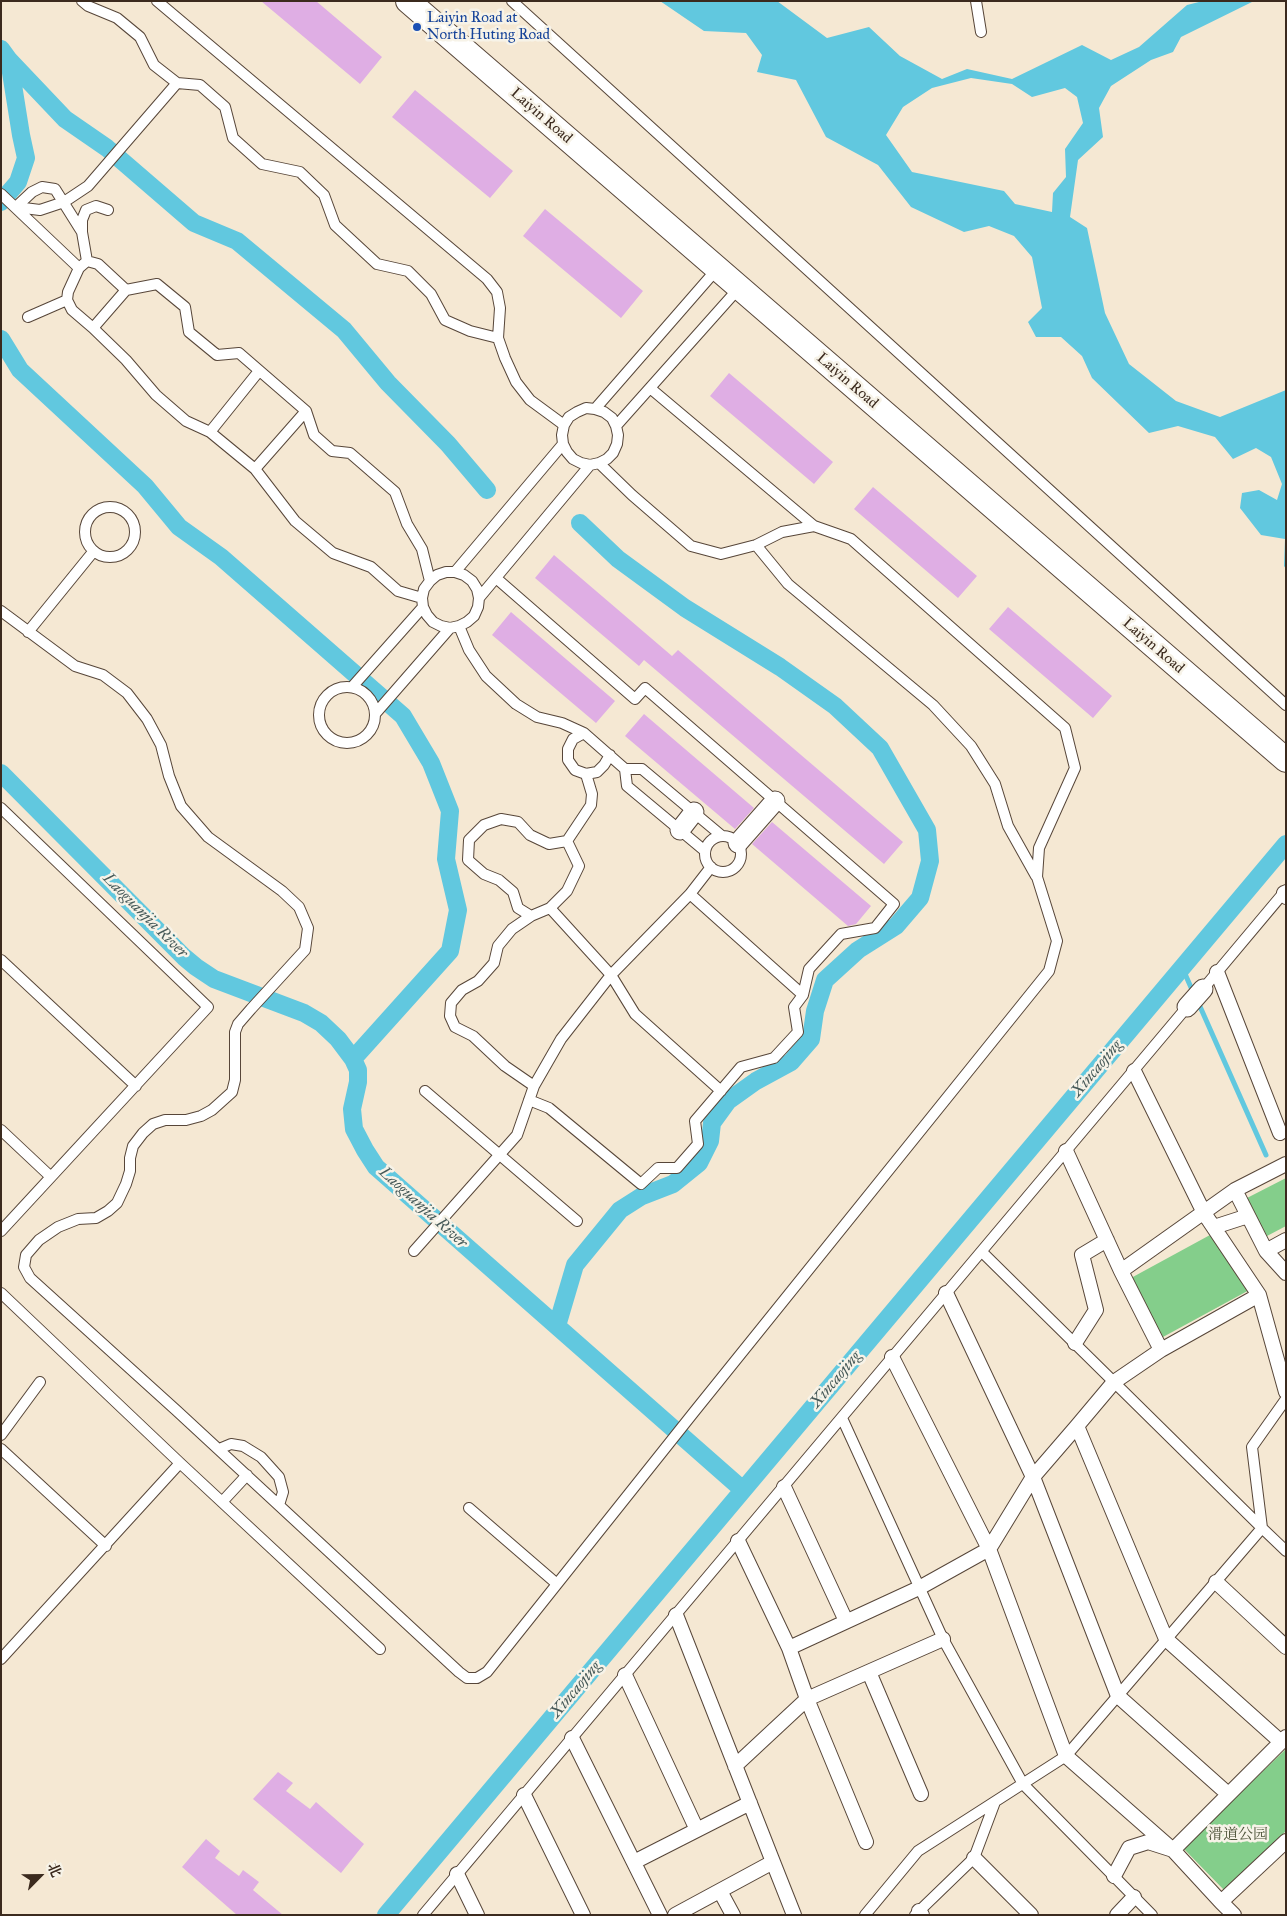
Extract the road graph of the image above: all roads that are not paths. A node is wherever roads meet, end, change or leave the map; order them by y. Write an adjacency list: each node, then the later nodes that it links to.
1 (82, 1): 7 (lane)
2 (157, 1): 20 (lane)
3 (408, 1): 14 (street, Laiyin Road)
4 (512, 1): 43 (lane)
5 (976, 1): 6 (lane)
6 (981, 32)
7 (177, 83): 9 (lane); 20 (lane)
8 (1, 194): 10 (lane)
9 (64, 202): 10 (lane); 10 (lane); 12 (lane)
10 (16, 207): 13 (lane)
11 (108, 210): 12 (lane)
12 (82, 232): 13 (lane)
13 (83, 264): 16 (lane); 17 (lane)
14 (717, 269): 15 (street, Laiyin Road); 23 (lane)
15 (740, 288): 22 (lane); 47 (street, Laiyin Road)
16 (126, 290): 19 (lane); 21 (lane)
17 (67, 300): 18 (lane); 19 (lane)
18 (28, 316)
19 (93, 328): 27 (lane)
20 (498, 338): 25 (lane)
21 (260, 371): 24 (lane); 27 (lane)
22 (650, 388): 26 (lane); 31 (lane)
23 (595, 409): 25 (lane); 26 (lane)
24 (306, 411): 30 (lane); 36 (lane)
25 (564, 426): 28 (lane)
26 (616, 426): 29 (lane)
27 (210, 432): 30 (lane)
28 (563, 444): 29 (lane); 34 (lane)
29 (595, 464): 32 (lane); 35 (lane)
30 (255, 469): 38 (lane)
31 (814, 526): 32 (lane); 58 (lane)
32 (756, 545): 58 (lane)
33 (93, 552): 33 (lane); 41 (lane)
34 (456, 572): 36 (lane); 37 (lane)
35 (496, 578): 37 (lane); 50 (lane)
36 (430, 581): 38 (lane)
37 (479, 598): 40 (lane)
38 (423, 602): 40 (lane); 42 (lane)
39 (1, 611): 41 (lane)
40 (455, 627): 44 (lane); 45 (lane)
41 (28, 632): 106 (lane)
42 (352, 687): 44 (lane); 44 (lane)
43 (1286, 705)
44 (375, 714)
45 (584, 733): 46 (lane); 49 (lane)
46 (610, 755): 48 (lane); 49 (lane)
47 (1286, 760)
48 (625, 769): 52 (lane); 53 (lane)
49 (586, 774): 55 (lane)
50 (775, 801): 54 (street); 66 (lane)
51 (1, 808): 68 (lane)
52 (694, 812): 53 (street); 54 (lane)
53 (680, 830): 56 (lane)
54 (730, 839): 56 (lane); 57 (lane)
55 (567, 841): 61 (lane); 62 (lane)
56 (705, 851): 57 (lane)
57 (711, 868): 60 (lane)
58 (1037, 877): 120 (lane)
59 (1285, 893): 64 (lane)
60 (690, 894): 65 (lane); 66 (lane)
61 (550, 908): 62 (lane); 65 (lane)
62 (531, 916): 69 (lane)
63 (1, 960): 68 (lane)
64 (1217, 972): 67 (lane); 74 (street)
65 (611, 975): 69 (lane); 71 (lane)
66 (803, 995): 71 (lane)
67 (1134, 1071): 75 (lane); 80 (street)
68 (136, 1086): 78 (lane)
69 (534, 1086): 72 (lane)
70 (425, 1091): 76 (lane)
71 (721, 1091): 72 (lane)
72 (529, 1100): 76 (lane)
73 (1, 1130): 78 (lane)
74 (1284, 1135)
75 (1066, 1151): 85 (street); 89 (lane)
76 (500, 1155): 82 (lane); 88 (lane)
77 (1286, 1164): 79 (street)
78 (51, 1178): 84 (lane)
79 (1235, 1190): 80 (street); 81 (street)
80 (1204, 1213): 83 (street); 90 (street)
81 (1248, 1216): 83 (street); 87 (street)
82 (577, 1221)
83 (1214, 1227): 94 (street)
84 (1, 1231)
85 (1107, 1240): 90 (street); 95 (street)
86 (1286, 1240): 87 (street)
87 (1266, 1251): 91 (street)
88 (414, 1252)
89 (982, 1252): 93 (lane); 95 (lane)
90 (1121, 1270): 96 (street)
91 (1286, 1273)
92 (1, 1293): 107 (lane)
93 (946, 1293): 97 (lane); 109 (street)
94 (1259, 1295): 96 (street); 100 (street)
95 (1075, 1343): 99 (lane)
96 (1161, 1350): 99 (street)
97 (892, 1358): 102 (lane); 117 (street)
98 (40, 1382): 104 (lane)
99 (1114, 1382): 103 (street); 114 (lane)
100 (1286, 1392)
101 (1286, 1399): 114 (lane)
102 (842, 1418): 110 (lane); 121 (lane)
103 (1077, 1426): 109 (street); 125 (street)
104 (1, 1435)
105 (1, 1449): 116 (lane)
106 (219, 1449): 108 (lane); 112 (lane)
107 (180, 1463): 111 (lane); 116 (lane)
108 (247, 1475): 111 (lane); 112 (lane)
109 (1033, 1477): 117 (street); 132 (street)
110 (784, 1487): 115 (lane); 123 (street)
111 (222, 1502): 128 (lane)
112 (279, 1505): 120 (lane)
113 (469, 1508): 120 (lane)
114 (1262, 1528): 118 (lane); 119 (lane)
115 (738, 1541): 122 (lane); 127 (street)
116 (106, 1546): 129 (lane)
117 (989, 1549): 121 (street); 136 (street)
118 (1286, 1551)
119 (1216, 1582): 125 (lane); 126 (street)
120 (557, 1584)
121 (919, 1588): 123 (street); 124 (lane)
122 (676, 1615): 131 (lane); 137 (street)
123 (846, 1621): 127 (street)
124 (943, 1639): 130 (street); 138 (lane)
125 (1166, 1640): 132 (lane); 135 (street)
126 (1286, 1647)
127 (789, 1648): 133 (street)
128 (380, 1649)
129 (1, 1659)
130 (869, 1672): 133 (street); 139 (street)
131 (625, 1675): 134 (lane); 144 (street)
132 (1118, 1696): 136 (lane); 140 (street)
133 (807, 1699): 137 (street); 145 (street)
134 (572, 1738): 141 (lane); 149 (street)
135 (1283, 1739): 140 (street)
136 (1066, 1756): 138 (lane); 147 (street)
137 (735, 1766): 143 (street)
138 (1023, 1784): 142 (lane); 152 (lane)
139 (921, 1794)
140 (1228, 1794): 147 (street)
141 (524, 1795): 151 (lane); 159 (street)
142 (995, 1802): 148 (lane); 164 (lane)
143 (750, 1803): 144 (street); 150 (street)
144 (697, 1830): 149 (street)
145 (866, 1842)
146 (1285, 1844): 155 (street)
147 (1172, 1850): 152 (street); 155 (street)
148 (974, 1858): 156 (lane); 165 (street)
149 (634, 1862): 160 (street)
150 (773, 1862): 153 (street); 163 (street)
151 (458, 1874): 157 (lane); 158 (street)
152 (1114, 1876): 154 (lane)
153 (720, 1891): 161 (street); 162 (street)
154 (1134, 1897): 166 (street); 167 (lane)
155 (1221, 1902): 168 (street)
156 (919, 1914)
157 (423, 1915)
158 (477, 1915)
159 (583, 1915)
160 (660, 1915)
161 (675, 1915)
162 (733, 1915)
163 (794, 1915)
164 (865, 1915)
165 (1031, 1915)
166 (1117, 1915)
167 (1152, 1915)
168 (1234, 1915)

